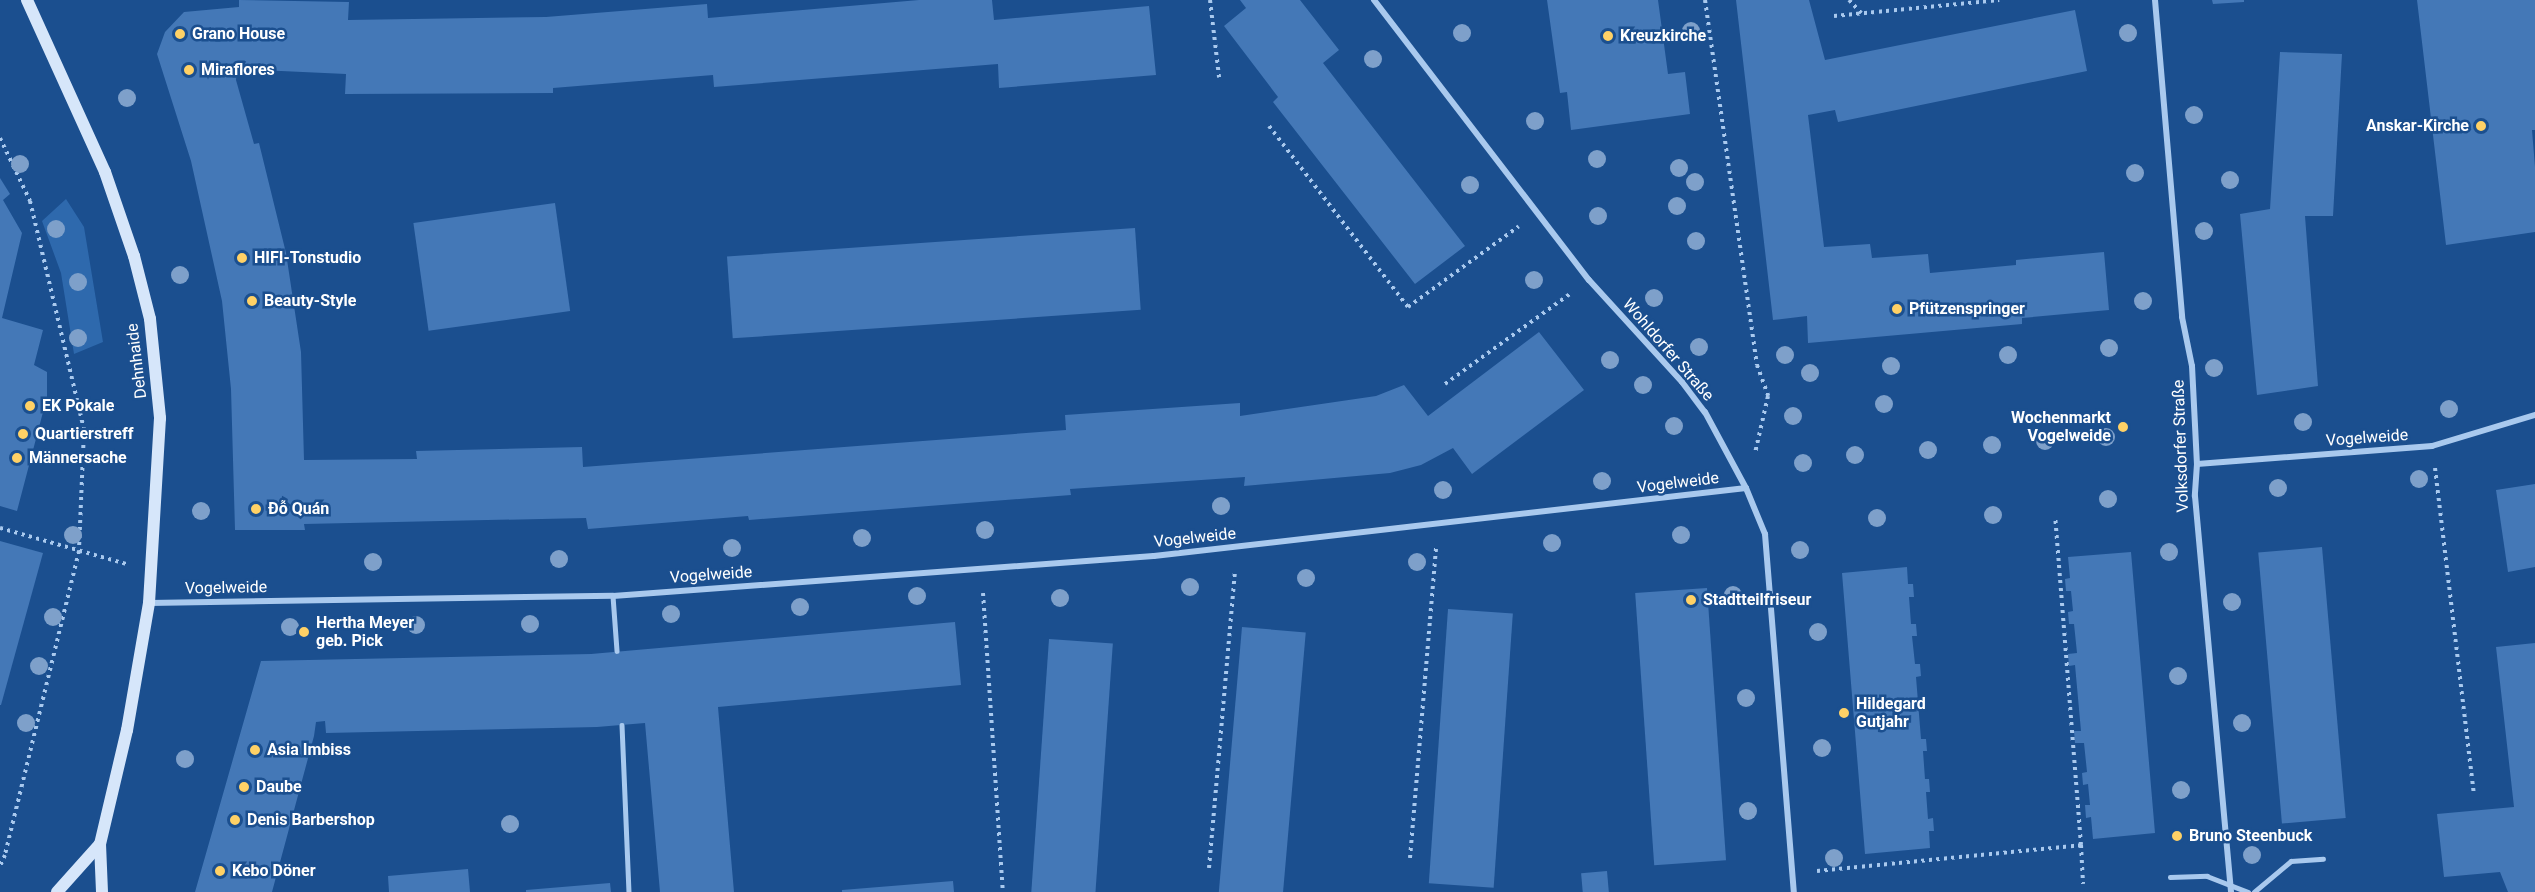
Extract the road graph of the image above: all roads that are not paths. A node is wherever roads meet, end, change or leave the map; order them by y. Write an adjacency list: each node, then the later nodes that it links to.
1 (27, 0): 8 (main road, Dehnhaide)
2 (1374, 0): 6 (street, Wohldorfer Straße)
3 (2155, 0): 5 (street, Volksdorfer Straße)
4 (2535, 415): 5 (street, Vogelweide)
5 (2197, 464): 14 (street, Volksdorfer Straße)
6 (1746, 488): 7 (street, Vogelweide); 18 (street, Wohldorfer Straße)
7 (613, 596): 8 (street, Vogelweide); 9 (lane)
8 (148, 603): 11 (main road, Dehnhaide)
9 (617, 651)
10 (622, 725): 17 (lane)
11 (100, 844): 15 (main road, Dehnhaide); 16 (main road, Dehnhaide)
12 (2323, 859): 20 (lane)
13 (2170, 877): 14 (lane)
14 (2230, 889): 19 (lane)
15 (57, 892)
16 (102, 892)
17 (629, 892)
18 (1794, 892)
19 (2248, 892)
20 (2254, 892)

